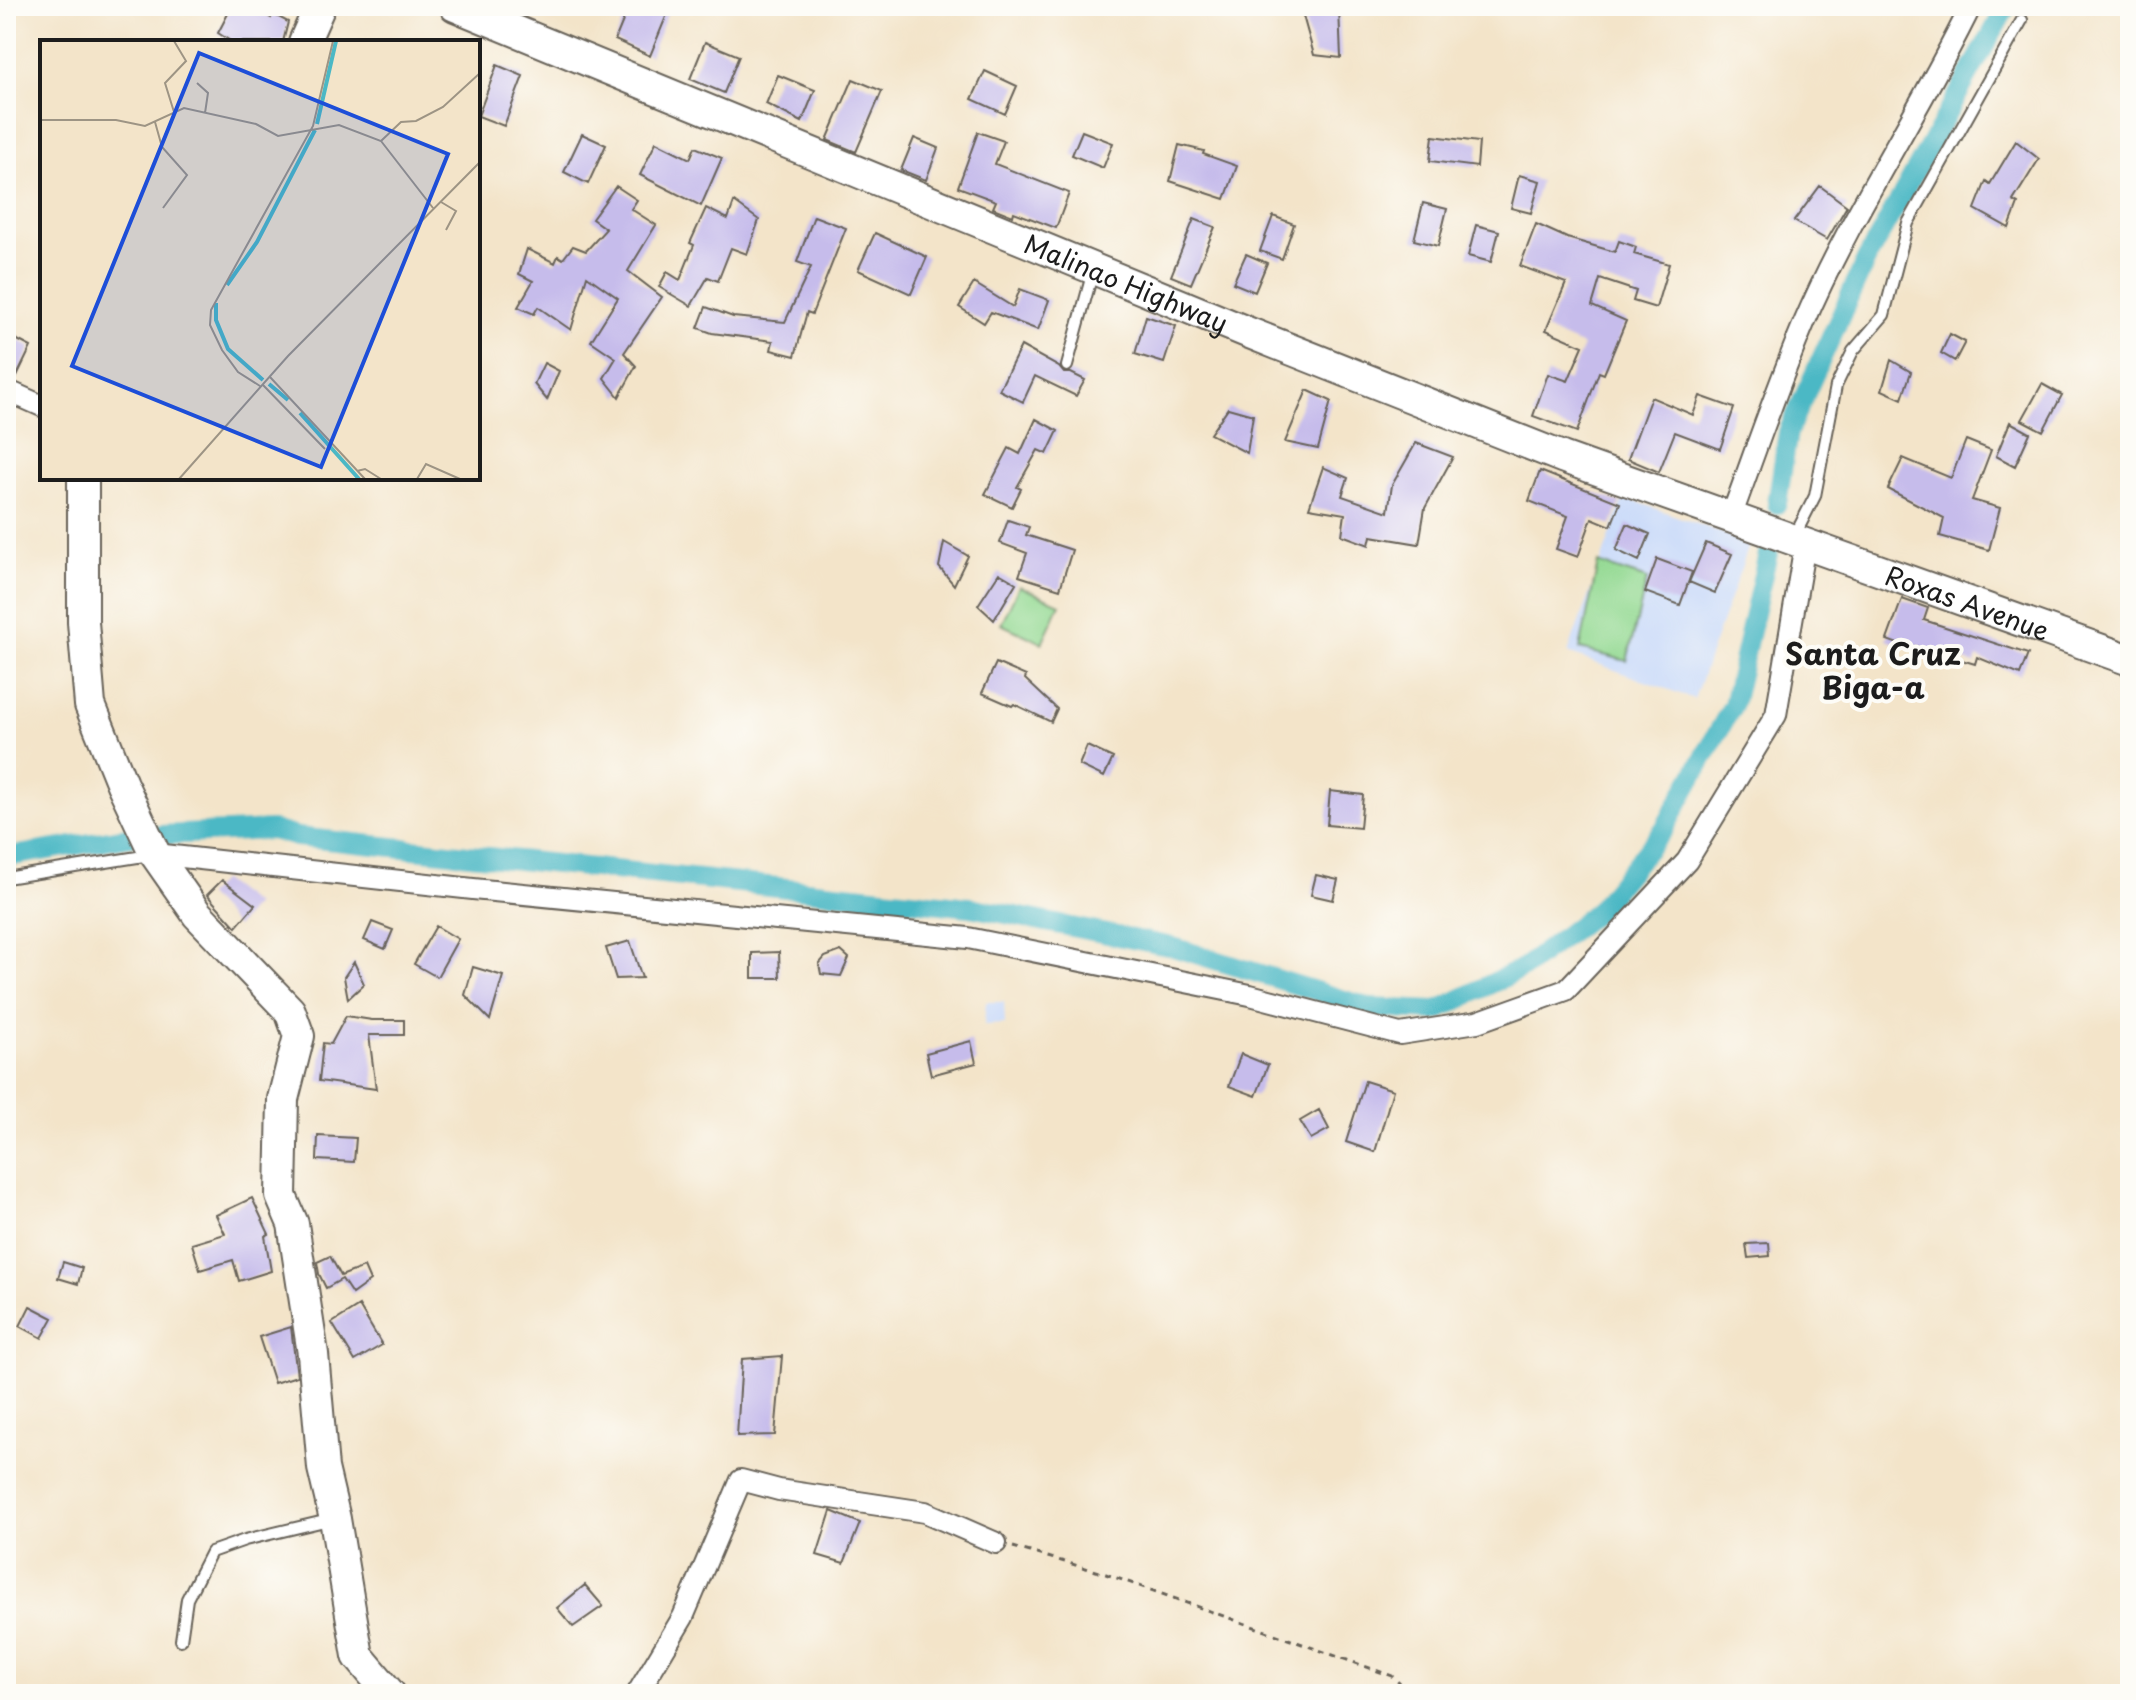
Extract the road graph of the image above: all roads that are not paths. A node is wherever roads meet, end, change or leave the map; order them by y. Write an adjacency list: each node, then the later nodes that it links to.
1 (320, 6): 5 (main road)
2 (455, 6): 6 (main road, Malinao Highway)
3 (1971, 6): 11 (street)
4 (2022, 20): 12 (lane)
5 (305, 40)
6 (1094, 269): 7 (lane); 11 (main road, Malinao Highway)
7 (1067, 366)
8 (6, 390): 9 (street)
9 (40, 405)
10 (83, 480): 14 (main road)
11 (1731, 517): 12 (main road, Malinao Highway)
12 (1799, 541): 13 (main road, Roxas Avenue); 14 (street)
13 (2130, 660)
14 (155, 854): 15 (lane); 16 (main road)
15 (6, 878)
16 (335, 1519): 18 (lane); 19 (main road)
17 (996, 1543): 20 (street)
18 (181, 1640)
19 (390, 1694)
20 (637, 1694)

